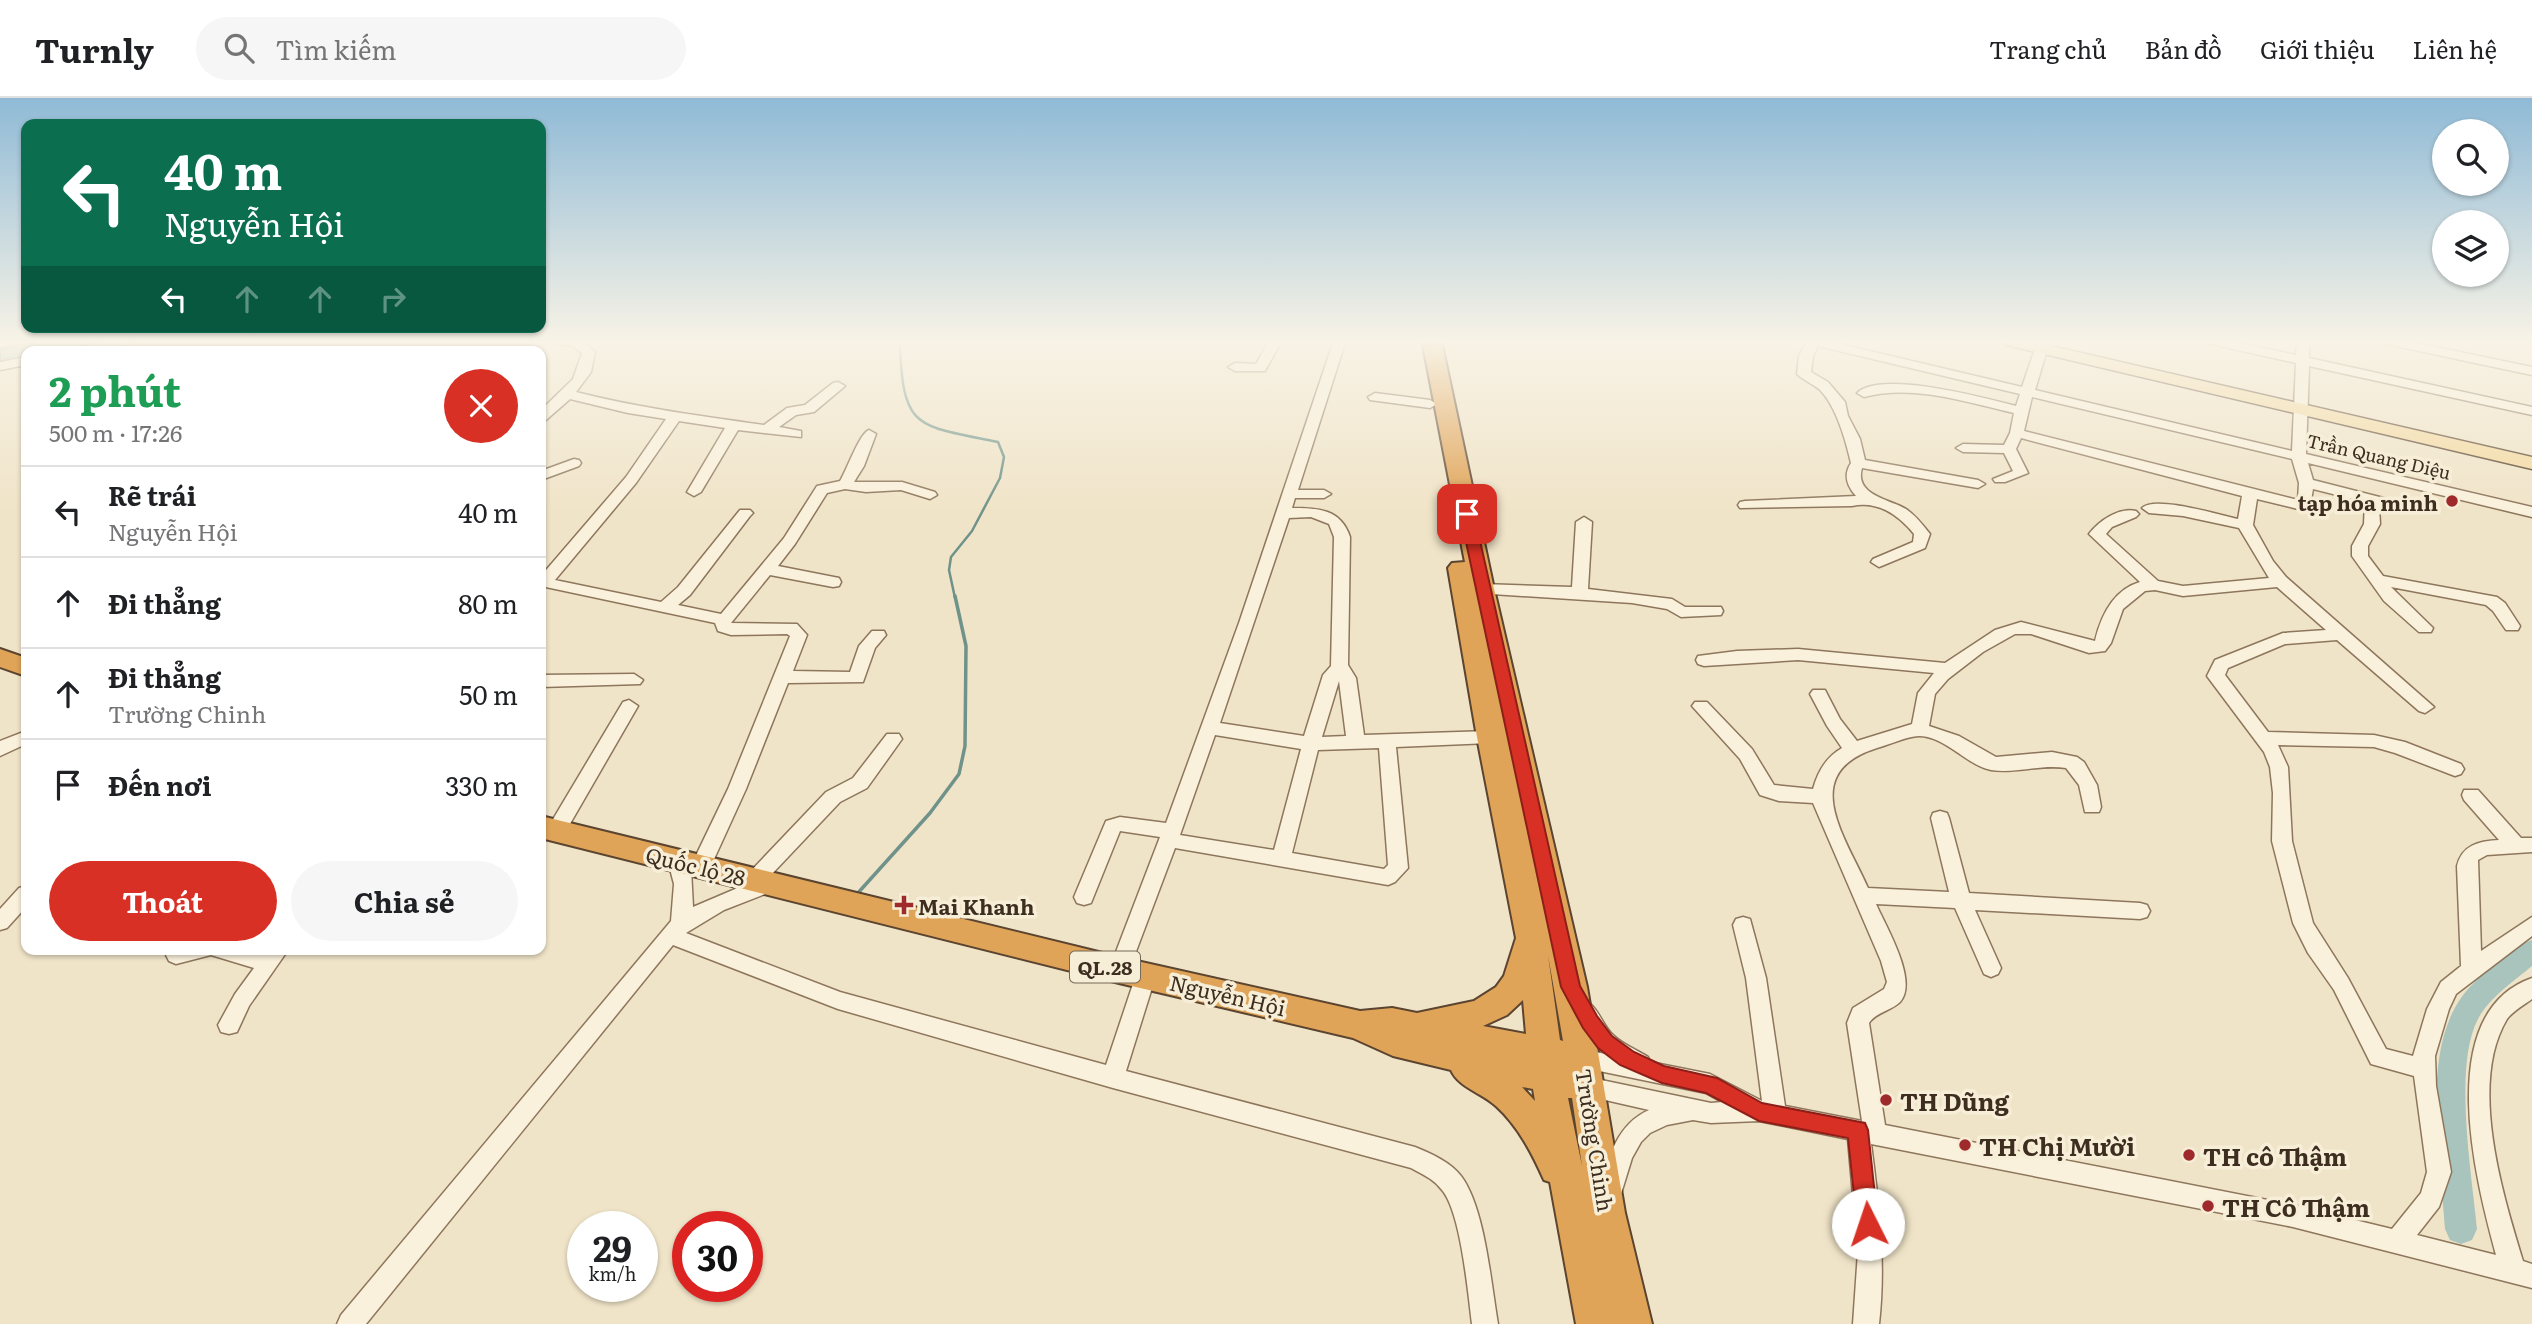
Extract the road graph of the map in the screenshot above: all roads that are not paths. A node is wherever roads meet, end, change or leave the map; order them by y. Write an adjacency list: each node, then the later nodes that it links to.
1 (563, 397): 19 (street)
2 (579, 397): 20 (street)
3 (824, 397): 22 (street)
4 (1321, 397): 38 (street)
5 (1377, 397): 15 (street)
6 (1429, 397): 15 (highway, Trường Chinh)
7 (1443, 397): 61 (highway, Trường Chinh)
8 (1833, 397): 30 (street)
9 (1961, 397): 17 (street)
10 (2025, 397): 17 (street)
11 (2049, 397): 28 (street, Trần Quang Diệu)
12 (2258, 397): 16 (main road)
13 (2301, 397): 16 (street)
14 (2470, 397): 18 (street)
15 (1430, 404): 82 (highway, Trường Chinh)
16 (2301, 408): 28 (street); 31 (main road)
17 (2021, 411): 23 (street)
18 (2532, 411)
19 (546, 412)
20 (676, 414): 21 (street); 55 (street)
21 (734, 424): 22 (street); 37 (street)
22 (768, 429): 24 (street)
23 (2017, 433): 27 (street); 40 (street)
24 (796, 434)
25 (870, 434): 36 (street)
26 (1963, 448): 27 (street)
27 (2009, 449): 33 (street)
28 (2299, 457): 34 (street); 49 (street, Trần Quang Diệu)
29 (574, 463): 32 (street)
30 (1858, 463): 35 (street); 42 (street)
31 (2532, 463)
32 (546, 474)
33 (2000, 479)
34 (2306, 483): 40 (street); 43 (street)
35 (1978, 484)
36 (845, 485): 41 (street); 54 (street)
37 (694, 492)
38 (1289, 494): 39 (street); 48 (street)
39 (1324, 494)
40 (2250, 494): 52 (street)
41 (930, 495)
42 (1867, 499): 44 (street); 53 (street)
43 (2372, 500): 45 (street); 56 (street)
44 (1745, 505)
45 (2402, 507)
46 (2149, 508): 52 (street)
47 (745, 513): 63 (street)
48 (1283, 513): 71 (street); 80 (street)
49 (2532, 513)
50 (2131, 514): 60 (street)
51 (1584, 522): 62 (street)
52 (2245, 524): 57 (street)
53 (1879, 562)
54 (766, 569): 58 (street); 65 (street)
55 (546, 577)
56 (2375, 580): 66 (street); 67 (street)
57 (2280, 581): 60 (street); 68 (street)
58 (833, 582)
59 (546, 583): 63 (street)
60 (2153, 585): 72 (street)
61 (1482, 589): 62 (street); 119 (highway, Trường Chinh)
62 (1580, 593): 64 (street)
63 (666, 607): 65 (street)
64 (1715, 611)
65 (725, 620): 73 (street)
66 (2512, 626)
67 (2425, 628)
68 (2337, 634): 79 (street); 83 (street)
69 (878, 635): 73 (street)
70 (1704, 660): 72 (street)
71 (1339, 668): 87 (street); 88 (street)
72 (1950, 669): 81 (street)
73 (783, 677): 100 (street)
74 (634, 680): 75 (street)
75 (546, 681)
76 (1819, 694): 90 (street)
77 (629, 706): 96 (street)
78 (1701, 706): 93 (street)
79 (2425, 707)
80 (1209, 729): 88 (street); 97 (street)
81 (1917, 729): 90 (street); 94 (street)
82 (1490, 737): 86 (street); 108 (highway, Trường Chinh)
83 (2265, 738): 91 (street); 124 (street)
84 (21, 739): 89 (street)
85 (893, 739): 101 (street)
86 (1387, 742): 87 (street); 99 (street)
87 (1356, 743): 88 (street)
88 (1311, 744): 99 (street)
89 (0, 748)
90 (1853, 749): 93 (street)
91 (2455, 769)
92 (2471, 795): 98 (street)
93 (1822, 796): 102 (street)
94 (2092, 807)
95 (1940, 818): 105 (street)
96 (548, 829): 100 (highway, Quốc lộ 28 / QL.28)
97 (1171, 836): 99 (street); 103 (street); 118 (street)
98 (2524, 846): 117 (street)
99 (1281, 859)
100 (689, 864): 101 (highway, Quốc lộ 28 / QL.28); 112 (street)
101 (763, 881): 106 (highway, Quốc lộ 28 / QL.28); 112 (street)
102 (1860, 895): 105 (street); 130 (street)
103 (1084, 897)
104 (21, 899): 109 (street)
105 (1961, 900): 107 (street); 116 (street)
106 (852, 903): 118 (highway, Nguyễn Hội / QL.28)
107 (2140, 911)
108 (1528, 914): 122 (highway); 123 (highway, Trường Chinh)
109 (0, 922)
110 (1743, 925): 129 (street)
111 (2532, 925): 117 (street)
112 (675, 929): 127 (street); 134 (street)
113 (236, 955): 114 (street)
114 (268, 955)
115 (274, 955): 121 (street)
116 (1991, 968)
117 (2472, 970): 124 (street)
118 (1133, 973): 122 (highway, Nguyễn Hội / QL.28); 127 (street)
119 (1570, 987): 125 (highway, Trường Chinh); 126 (street)
120 (2532, 987): 133 (street)
121 (229, 1026)
122 (1393, 1032): 123 (highway, Nguyễn Hội / QL.28); 131 (highway)
123 (1546, 1065): 125 (highway, Nguyễn Hội / QL.28); 131 (highway, Trường Chinh)
124 (2424, 1069): 132 (street)
125 (1585, 1073): 126 (street, Nguyễn Hội / QL.28); 128 (street, Nguyễn Hội / QL.28); 131 (highway, Trường Chinh)
126 (1662, 1074): 129 (street, Nguyễn Hội / QL.28)
127 (1113, 1078): 135 (street)
128 (1711, 1113): 129 (street, Nguyễn Hội / QL.28); 131 (street)
129 (1767, 1113): 130 (street, Nguyễn Hội / QL.28)
130 (1866, 1131): 132 (street, Nguyễn Hội / QL.28); 138 (street)
131 (1591, 1215): 136 (highway, Trường Chinh); 137 (highway, Trường Chinh)
132 (2397, 1242): 133 (street, Nguyễn Hội / QL.28)
133 (2523, 1273)
134 (350, 1324)
135 (1485, 1324)
136 (1595, 1324)
137 (1633, 1324)
138 (1866, 1324)

